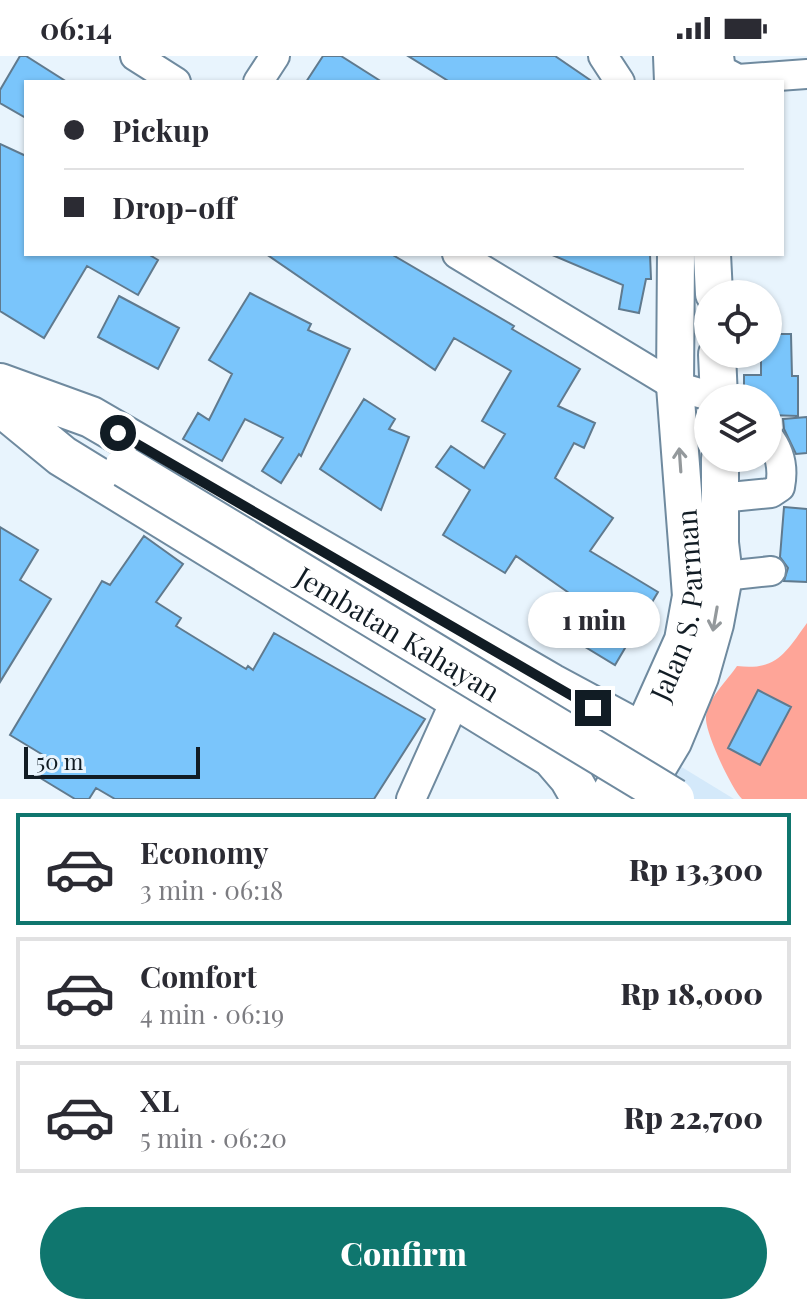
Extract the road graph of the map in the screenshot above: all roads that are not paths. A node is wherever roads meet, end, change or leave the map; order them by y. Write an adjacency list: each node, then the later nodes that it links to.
1 (135, 56): 8 (street)
2 (275, 56): 9 (street)
3 (603, 56): 10 (street)
4 (672, 56): 11 (main road)
5 (705, 56): 12 (main road)
6 (719, 56): 7 (street)
7 (807, 74)
8 (173, 80)
9 (259, 80)
10 (619, 80)
11 (673, 80)
12 (706, 80)
13 (460, 256): 18 (street)
14 (676, 256): 18 (main road, Jalan S. Parman)
15 (712, 256): 16 (main road)
16 (713, 280)
17 (0, 384): 27 (highway)
18 (675, 386): 19 (street); 30 (main road, Jalan S. Parman, one-way to 18)
19 (694, 391)
20 (0, 394): 35 (highway, Jembatan Kahayan, bridge)
21 (0, 405): 28 (highway)
22 (782, 469): 24 (street)
23 (720, 472): 24 (main road, Jalan S. Parman)
24 (720, 498): 26 (main road, Jalan S. Parman)
25 (771, 571): 26 (street)
26 (724, 576): 34 (main road, Jalan S. Parman, one-way to 34)
27 (551, 684): 29 (highway); 30 (highway)
28 (456, 699): 29 (highway); 31 (street)
29 (503, 725): 32 (highway)
30 (642, 733): 33 (main road, Jalan S. Parman)
31 (411, 799)
32 (582, 799)
33 (607, 799)
34 (639, 799)
35 (674, 799)

